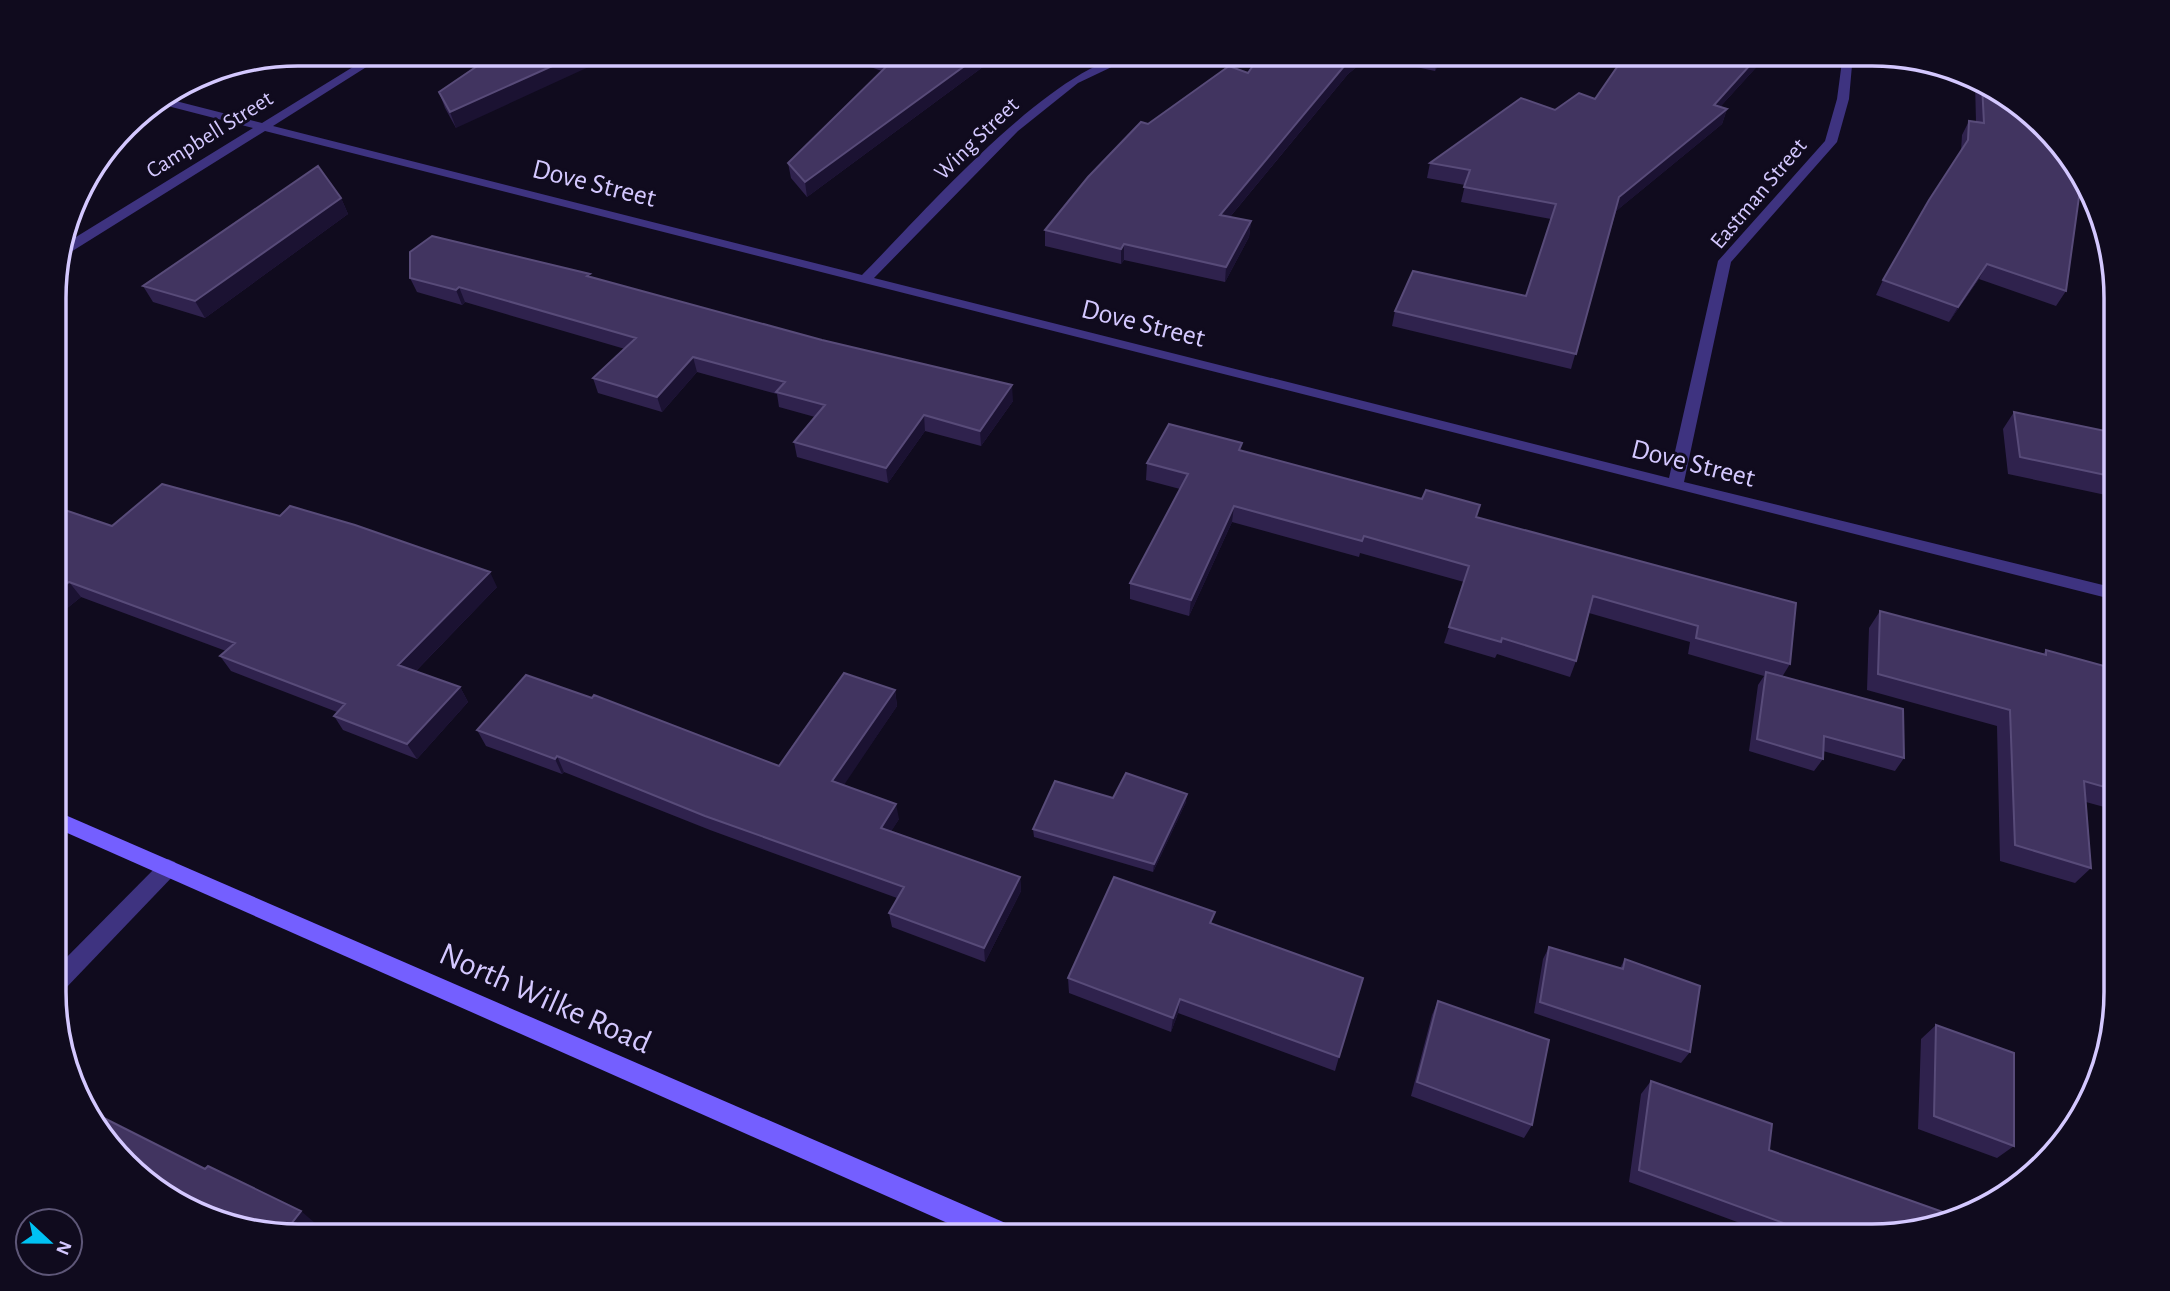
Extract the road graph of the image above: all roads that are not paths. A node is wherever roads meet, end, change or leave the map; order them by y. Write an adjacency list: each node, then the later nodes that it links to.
1 (362, 66): 5 (street, Campbell Street)
2 (1108, 66): 7 (street, Wing Street)
3 (1847, 66): 8 (street, Eastman Street)
4 (173, 104): 5 (street, Dove Street)
5 (264, 126): 6 (street, Campbell Street); 7 (street, Dove Street)
6 (73, 244)
7 (866, 278): 8 (street, Dove Street)
8 (1675, 485): 9 (street, Dove Street)
9 (2103, 591)
10 (66, 822): 11 (main road, North Wilke Road)
11 (168, 868): 12 (street); 13 (main road, North Wilke Road)
12 (66, 973)
13 (978, 1224)

